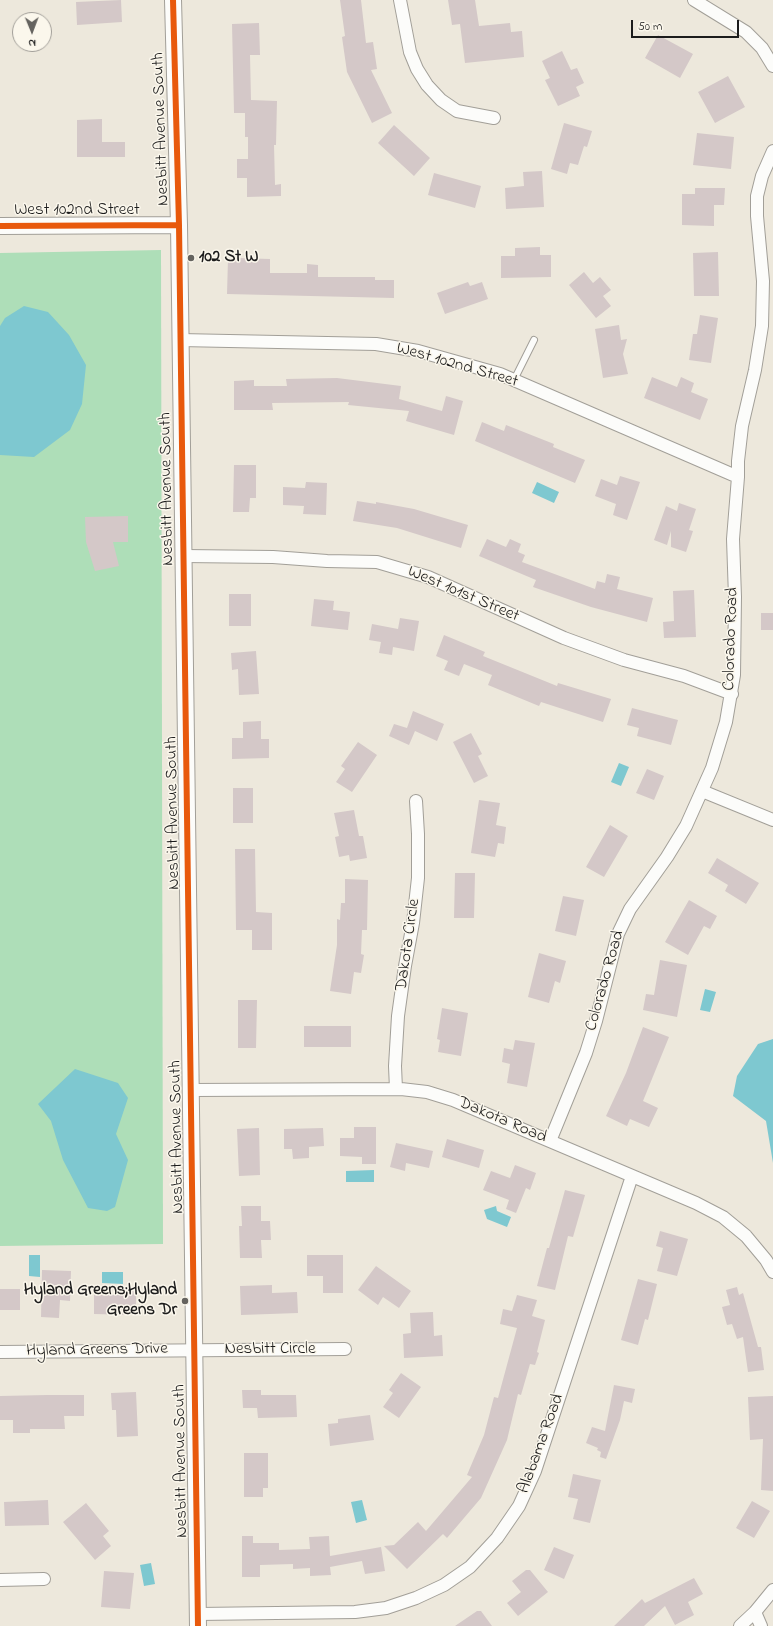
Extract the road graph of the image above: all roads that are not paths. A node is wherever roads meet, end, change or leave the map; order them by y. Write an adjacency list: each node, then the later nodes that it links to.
1 (172, 0): 7 (street, Nesbitt Avenue South)
2 (400, 0): 5 (street)
3 (694, 0): 4 (street)
4 (773, 66)
5 (494, 118)
6 (773, 151): 12 (street, Colorado Road)
7 (179, 225): 8 (street, West 102nd Street); 9 (street, Nesbitt Avenue South)
8 (0, 226)
9 (180, 340): 11 (street, West 102nd Street); 13 (street, Nesbitt Avenue South)
10 (534, 340): 11 (lane)
11 (514, 380): 12 (street, West 102nd Street)
12 (738, 478): 14 (street, Colorado Road)
13 (184, 556): 14 (street, West 101st Street); 19 (street, Nesbitt Avenue South)
14 (732, 694): 15 (street, Colorado Road)
15 (702, 791): 17 (street); 20 (street, Colorado Road)
16 (416, 801): 18 (street, Dakota Circle)
17 (773, 820)
18 (396, 1089): 19 (street, Dakota Road); 20 (street, Dakota Road)
19 (192, 1090): 24 (street, Nesbitt Avenue South)
20 (550, 1141): 21 (street, Dakota Road)
21 (632, 1176): 22 (street, Dakota Road); 30 (street, Alabama Road)
22 (773, 1272)
23 (346, 1349): 24 (street, Nesbitt Circle)
24 (195, 1350): 25 (street, Hyland Greens Drive); 30 (street, Nesbitt Avenue South)
25 (0, 1352)
26 (44, 1579): 27 (street)
27 (0, 1580)
28 (773, 1590): 29 (street)
29 (755, 1612): 31 (street); 32 (street)
30 (198, 1620)
31 (740, 1626)
32 (761, 1626)

